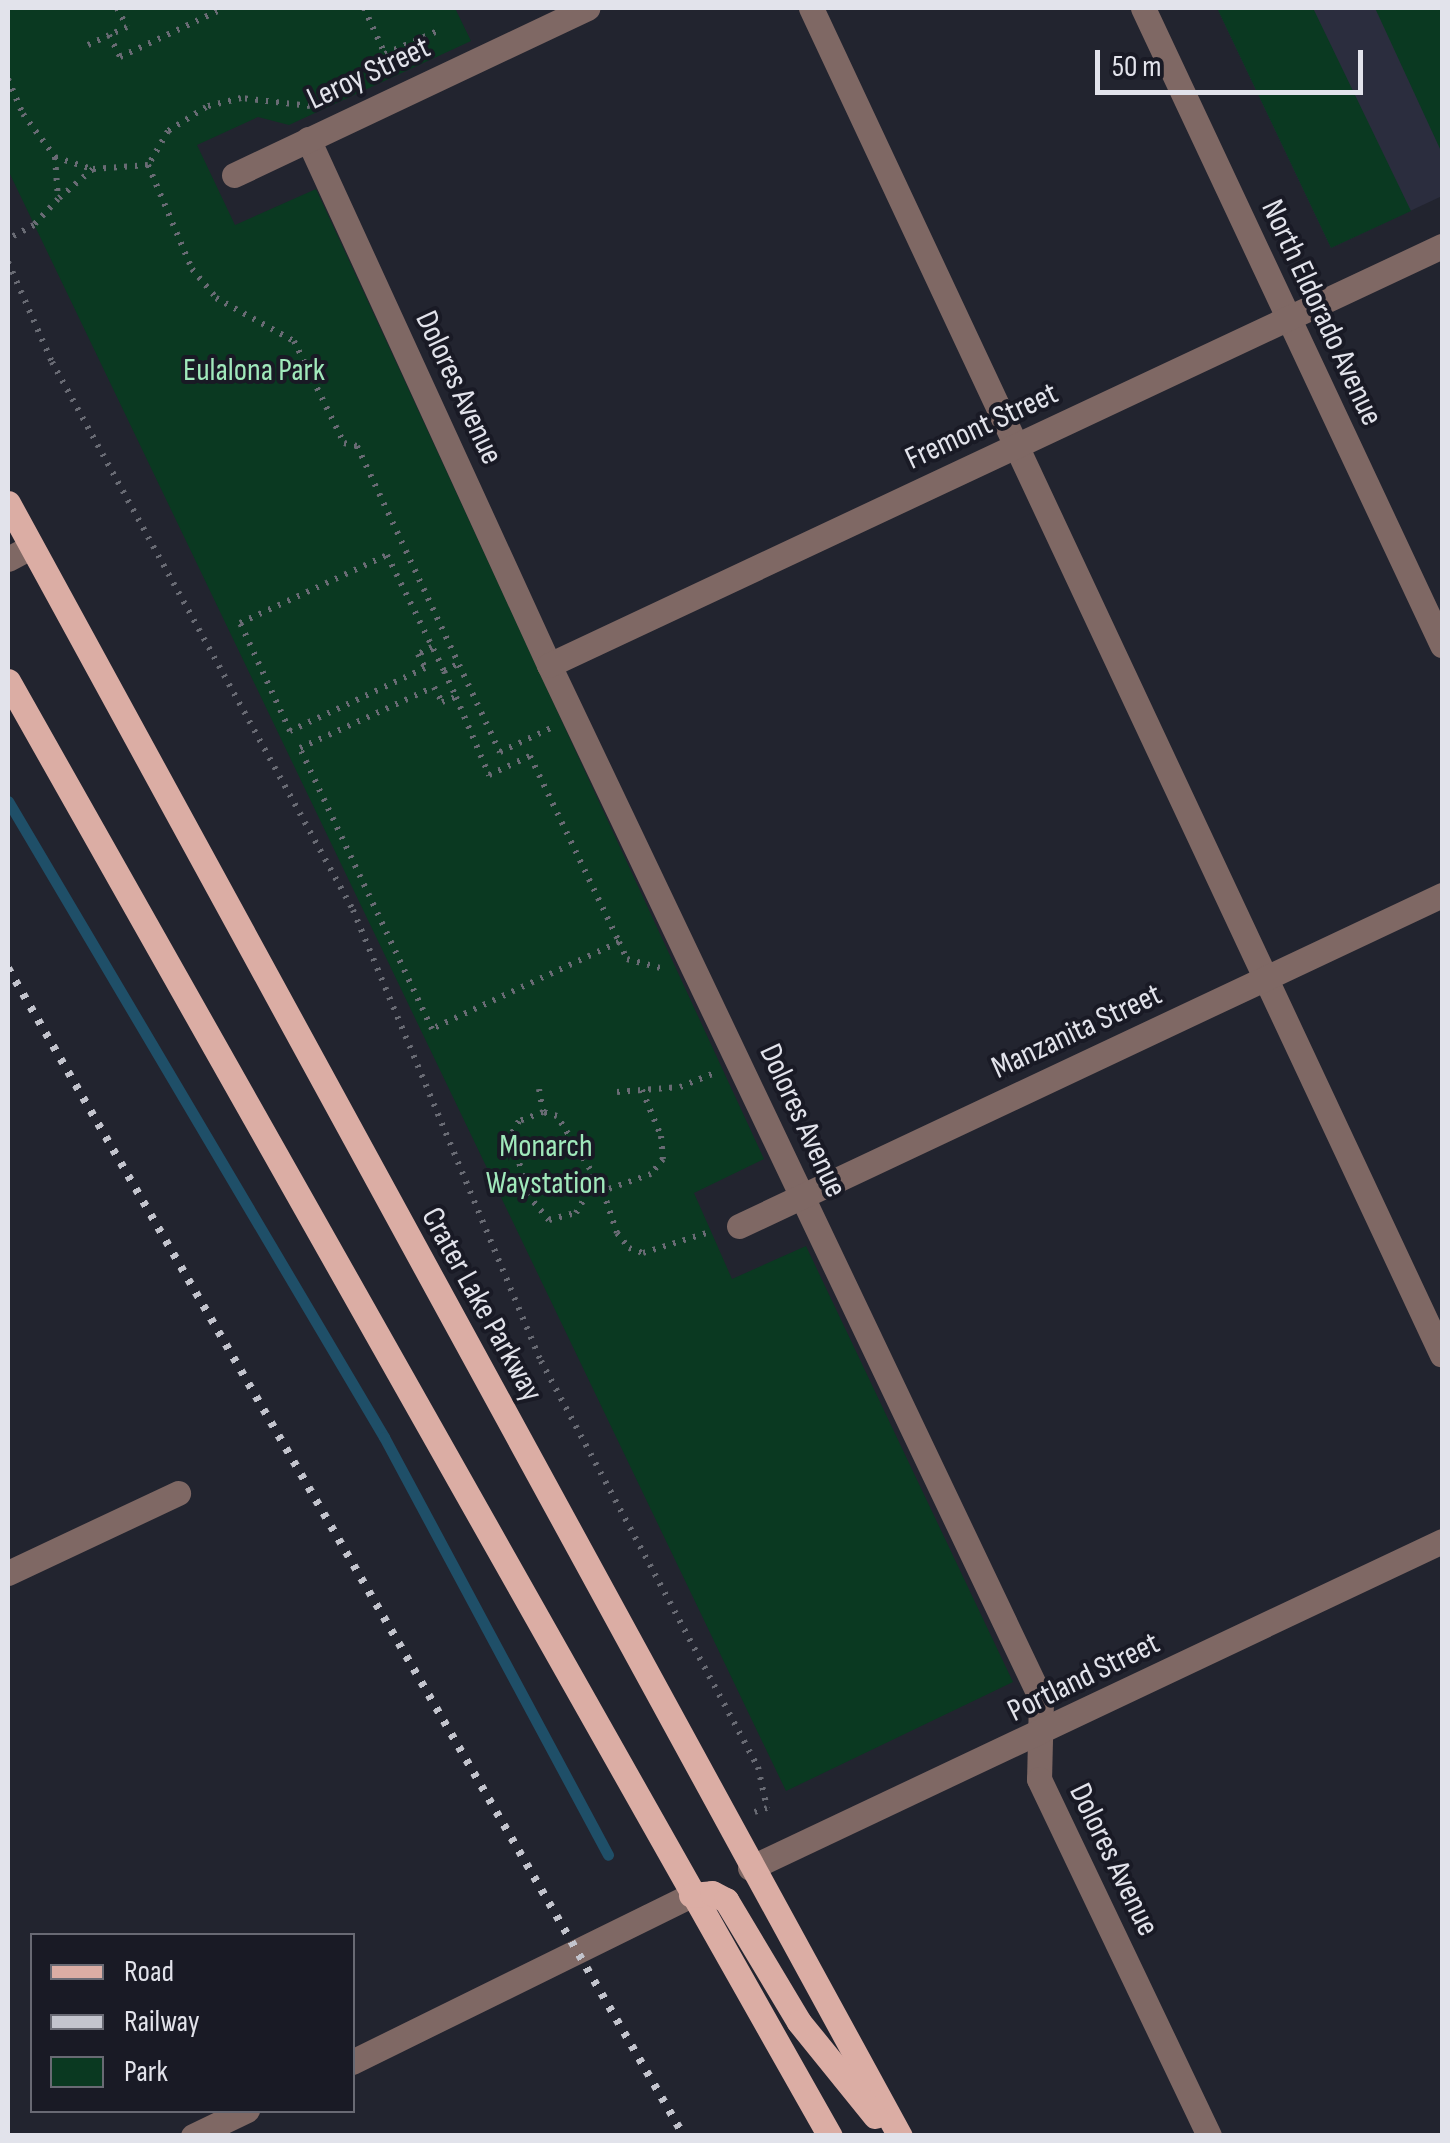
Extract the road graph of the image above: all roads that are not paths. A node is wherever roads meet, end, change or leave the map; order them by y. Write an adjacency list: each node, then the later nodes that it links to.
1 (587, 8): 4 (street, Leroy Street)
2 (811, 8): 8 (street)
3 (1144, 8): 7 (street, North Eldorado Avenue)
4 (308, 139): 5 (street, Leroy Street); 13 (street, Dolores Avenue)
5 (234, 174)
6 (1442, 246): 7 (street, Fremont Street)
7 (1287, 321): 8 (street, Fremont Street); 12 (street, North Eldorado Avenue)
8 (1018, 446): 13 (street, Fremont Street); 16 (street)
9 (8, 504): 10 (main road, Crater Lake Parkway)
10 (31, 547): 11 (street); 24 (main road, Crater Lake Parkway)
11 (8, 559)
12 (1442, 645)
13 (549, 665): 17 (street, Dolores Avenue)
14 (8, 680): 25 (main road)
15 (1442, 895): 16 (street, Manzanita Street)
16 (1269, 977): 17 (street, Manzanita Street); 19 (street)
17 (802, 1198): 18 (street, Manzanita Street); 23 (street, Dolores Avenue)
18 (739, 1226)
19 (1442, 1355)
20 (178, 1493): 22 (street)
21 (1442, 1542): 23 (street, Portland Street)
22 (8, 1572)
23 (1040, 1736): 24 (street, Portland Street); 32 (street, Dolores Avenue)
24 (750, 1868): 31 (main road, Crater Lake Parkway)
25 (691, 1896): 26 (street); 29 (main road); 30 (main road)
26 (355, 2061)
27 (241, 2113): 28 (street)
28 (192, 2136)
29 (830, 2136)
30 (890, 2136)
31 (900, 2136)
32 (1208, 2136)

